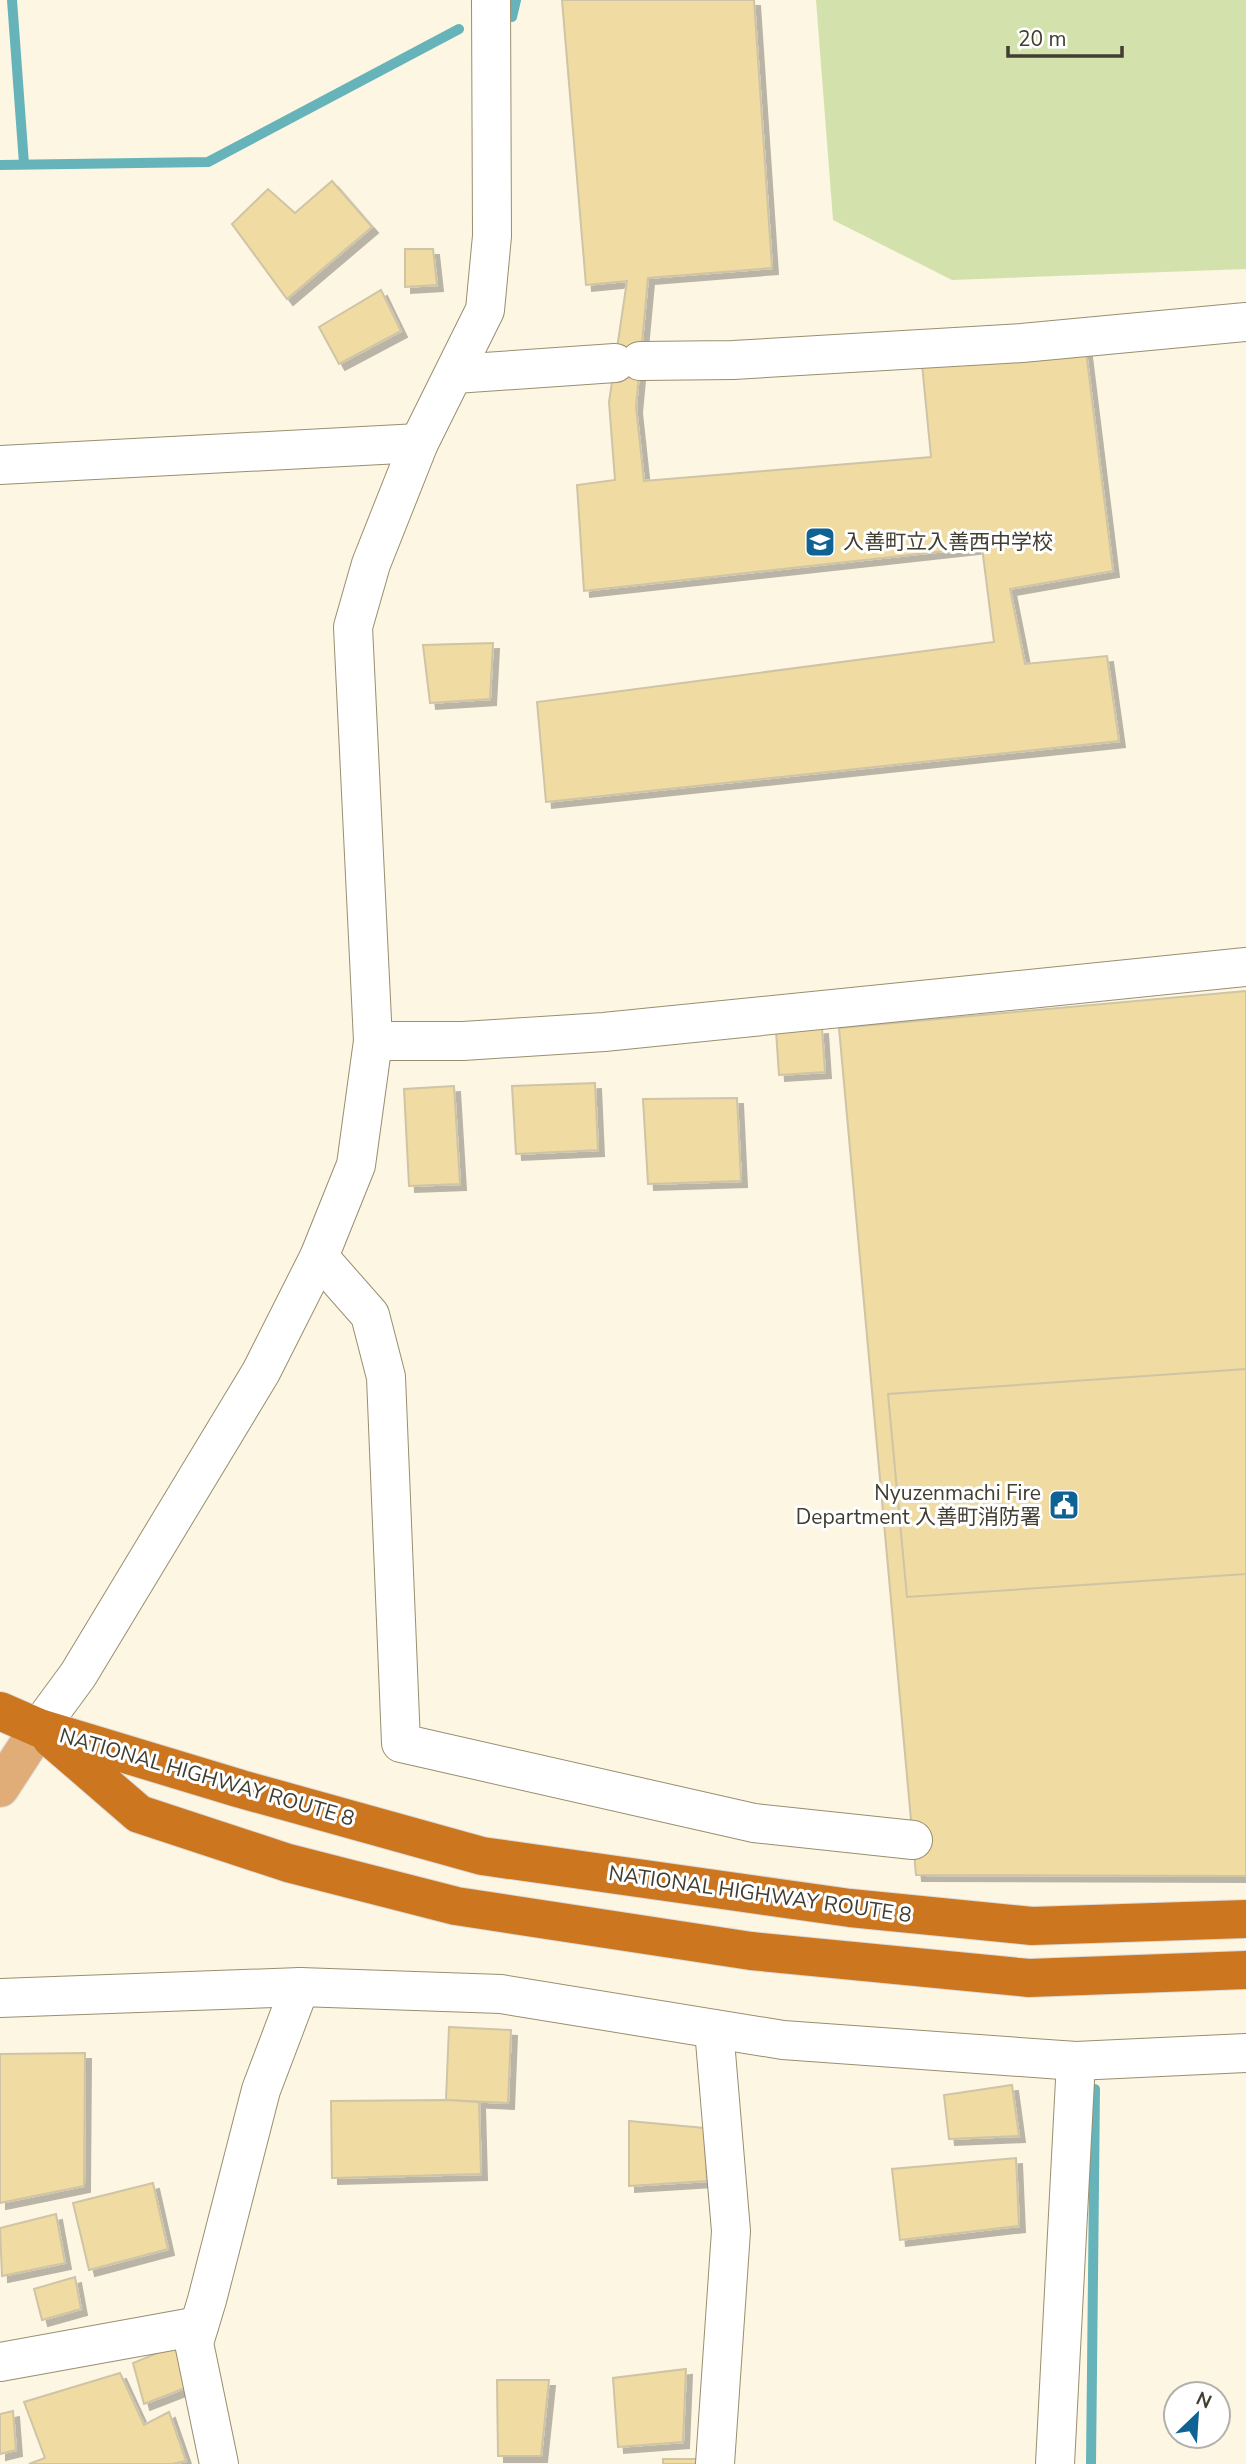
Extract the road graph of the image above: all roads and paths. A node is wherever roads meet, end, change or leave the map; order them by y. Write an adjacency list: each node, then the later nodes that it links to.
1 (491, 0): 3 (street)
2 (1246, 322): 3 (street)
3 (455, 374): 4 (street)
4 (419, 443): 5 (street); 7 (street)
5 (0, 466)
6 (1246, 967): 7 (street)
7 (373, 1041): 8 (street)
8 (319, 1257): 10 (street); 12 (street)
9 (0, 1712): 10 (highway)
10 (39, 1728): 11 (main road); 13 (highway, NATIONAL HIGHWAY ROUTE 8); 14 (highway, NATIONAL HIGHWAY ROUTE 8)
11 (0, 1787)
12 (913, 1840)
13 (1246, 1919)
14 (1246, 1970)
15 (299, 1987): 16 (street); 17 (street); 20 (street)
16 (0, 1998)
17 (714, 2029): 19 (street); 23 (street)
18 (1246, 2053): 19 (street)
19 (1076, 2061): 24 (street)
20 (199, 2326): 21 (street); 22 (street)
21 (0, 2362)
22 (219, 2464)
23 (715, 2464)
24 (1055, 2464)

